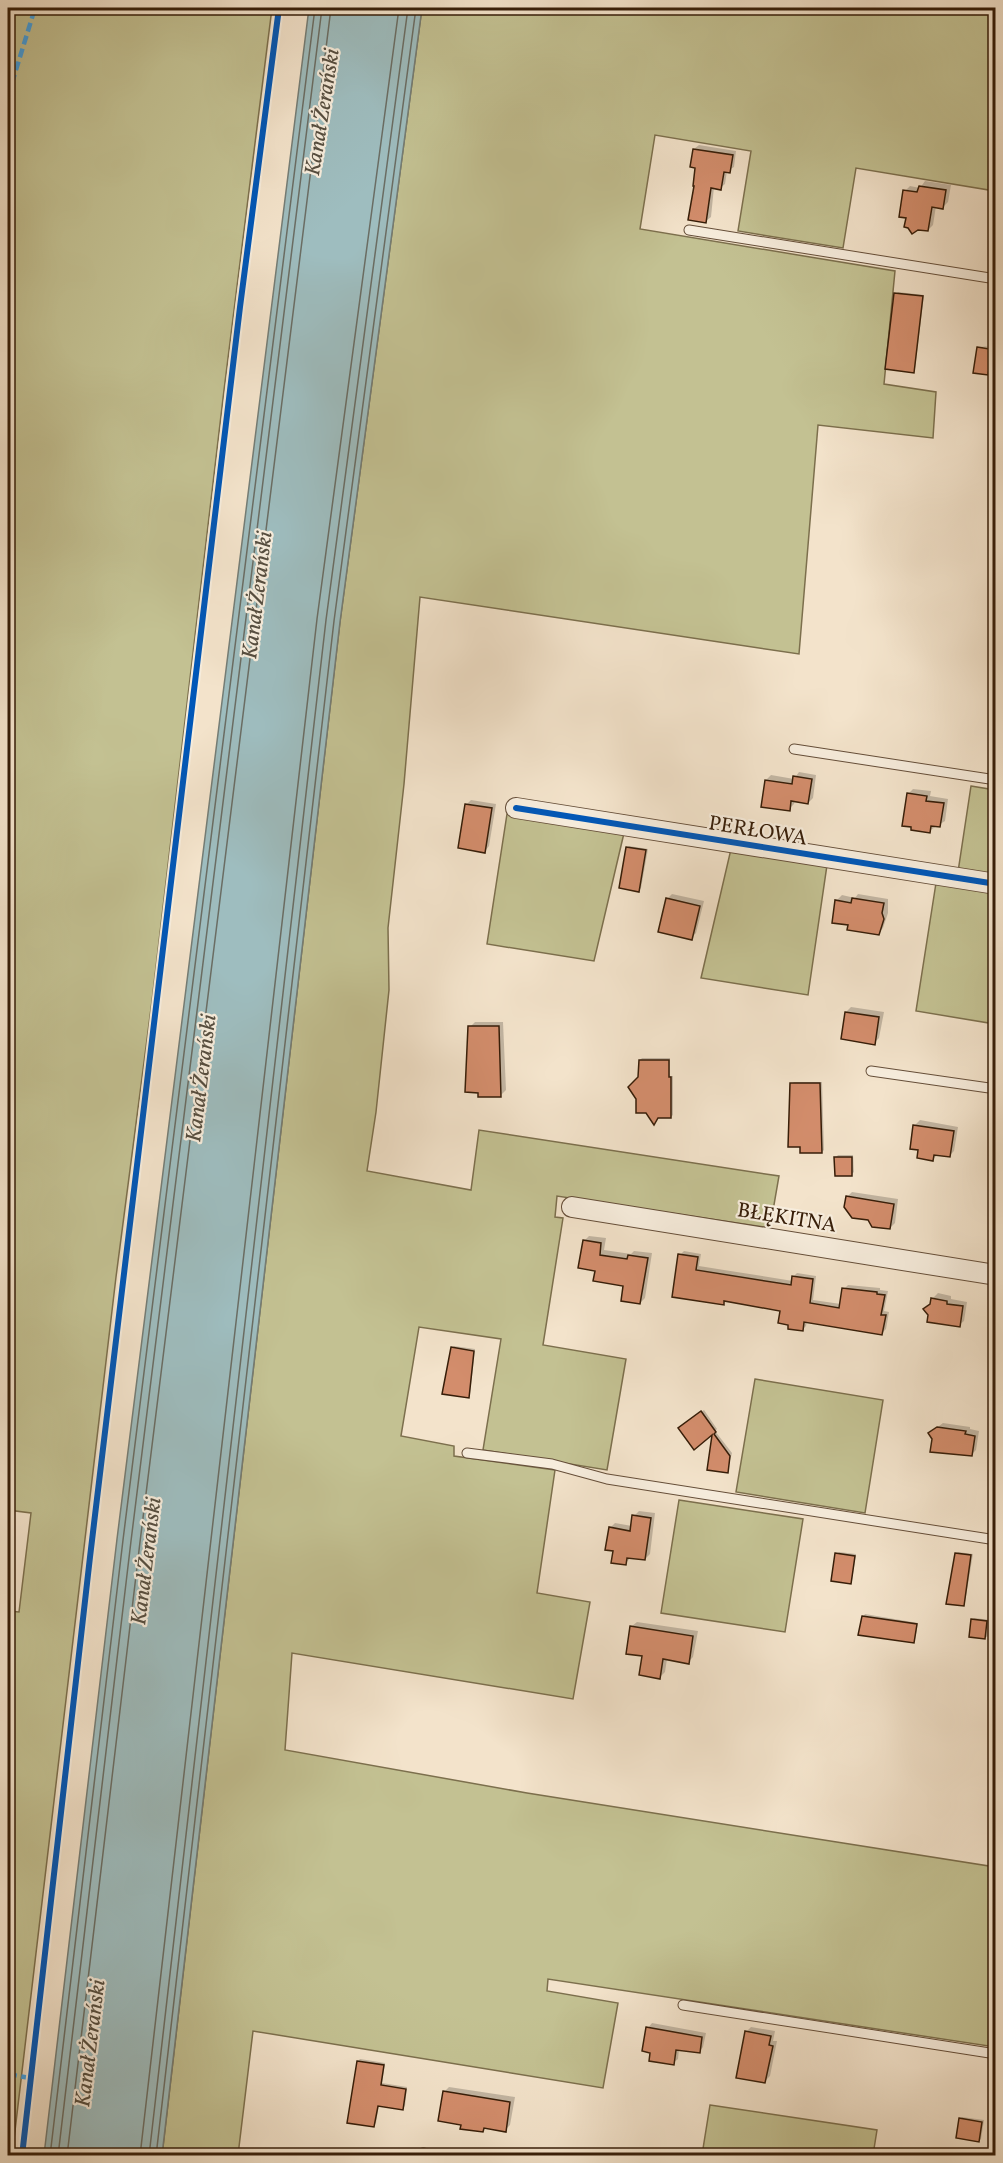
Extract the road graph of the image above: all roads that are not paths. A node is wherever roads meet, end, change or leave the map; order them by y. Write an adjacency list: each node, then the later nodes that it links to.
1 (689, 230): 2 (lane)
2 (996, 279)
3 (794, 748): 4 (lane)
4 (996, 780)
5 (516, 808): 6 (street, PERŁOWA)
6 (996, 884)
7 (871, 1071): 8 (lane)
8 (996, 1089)
9 (572, 1207): 10 (street, BŁĘKITNA)
10 (996, 1275)
11 (467, 1453): 12 (lane)
12 (996, 1540)
13 (683, 2005): 14 (lane)
14 (996, 2054)
15 (423, 2153): 16 (lane)
16 (439, 2156)

